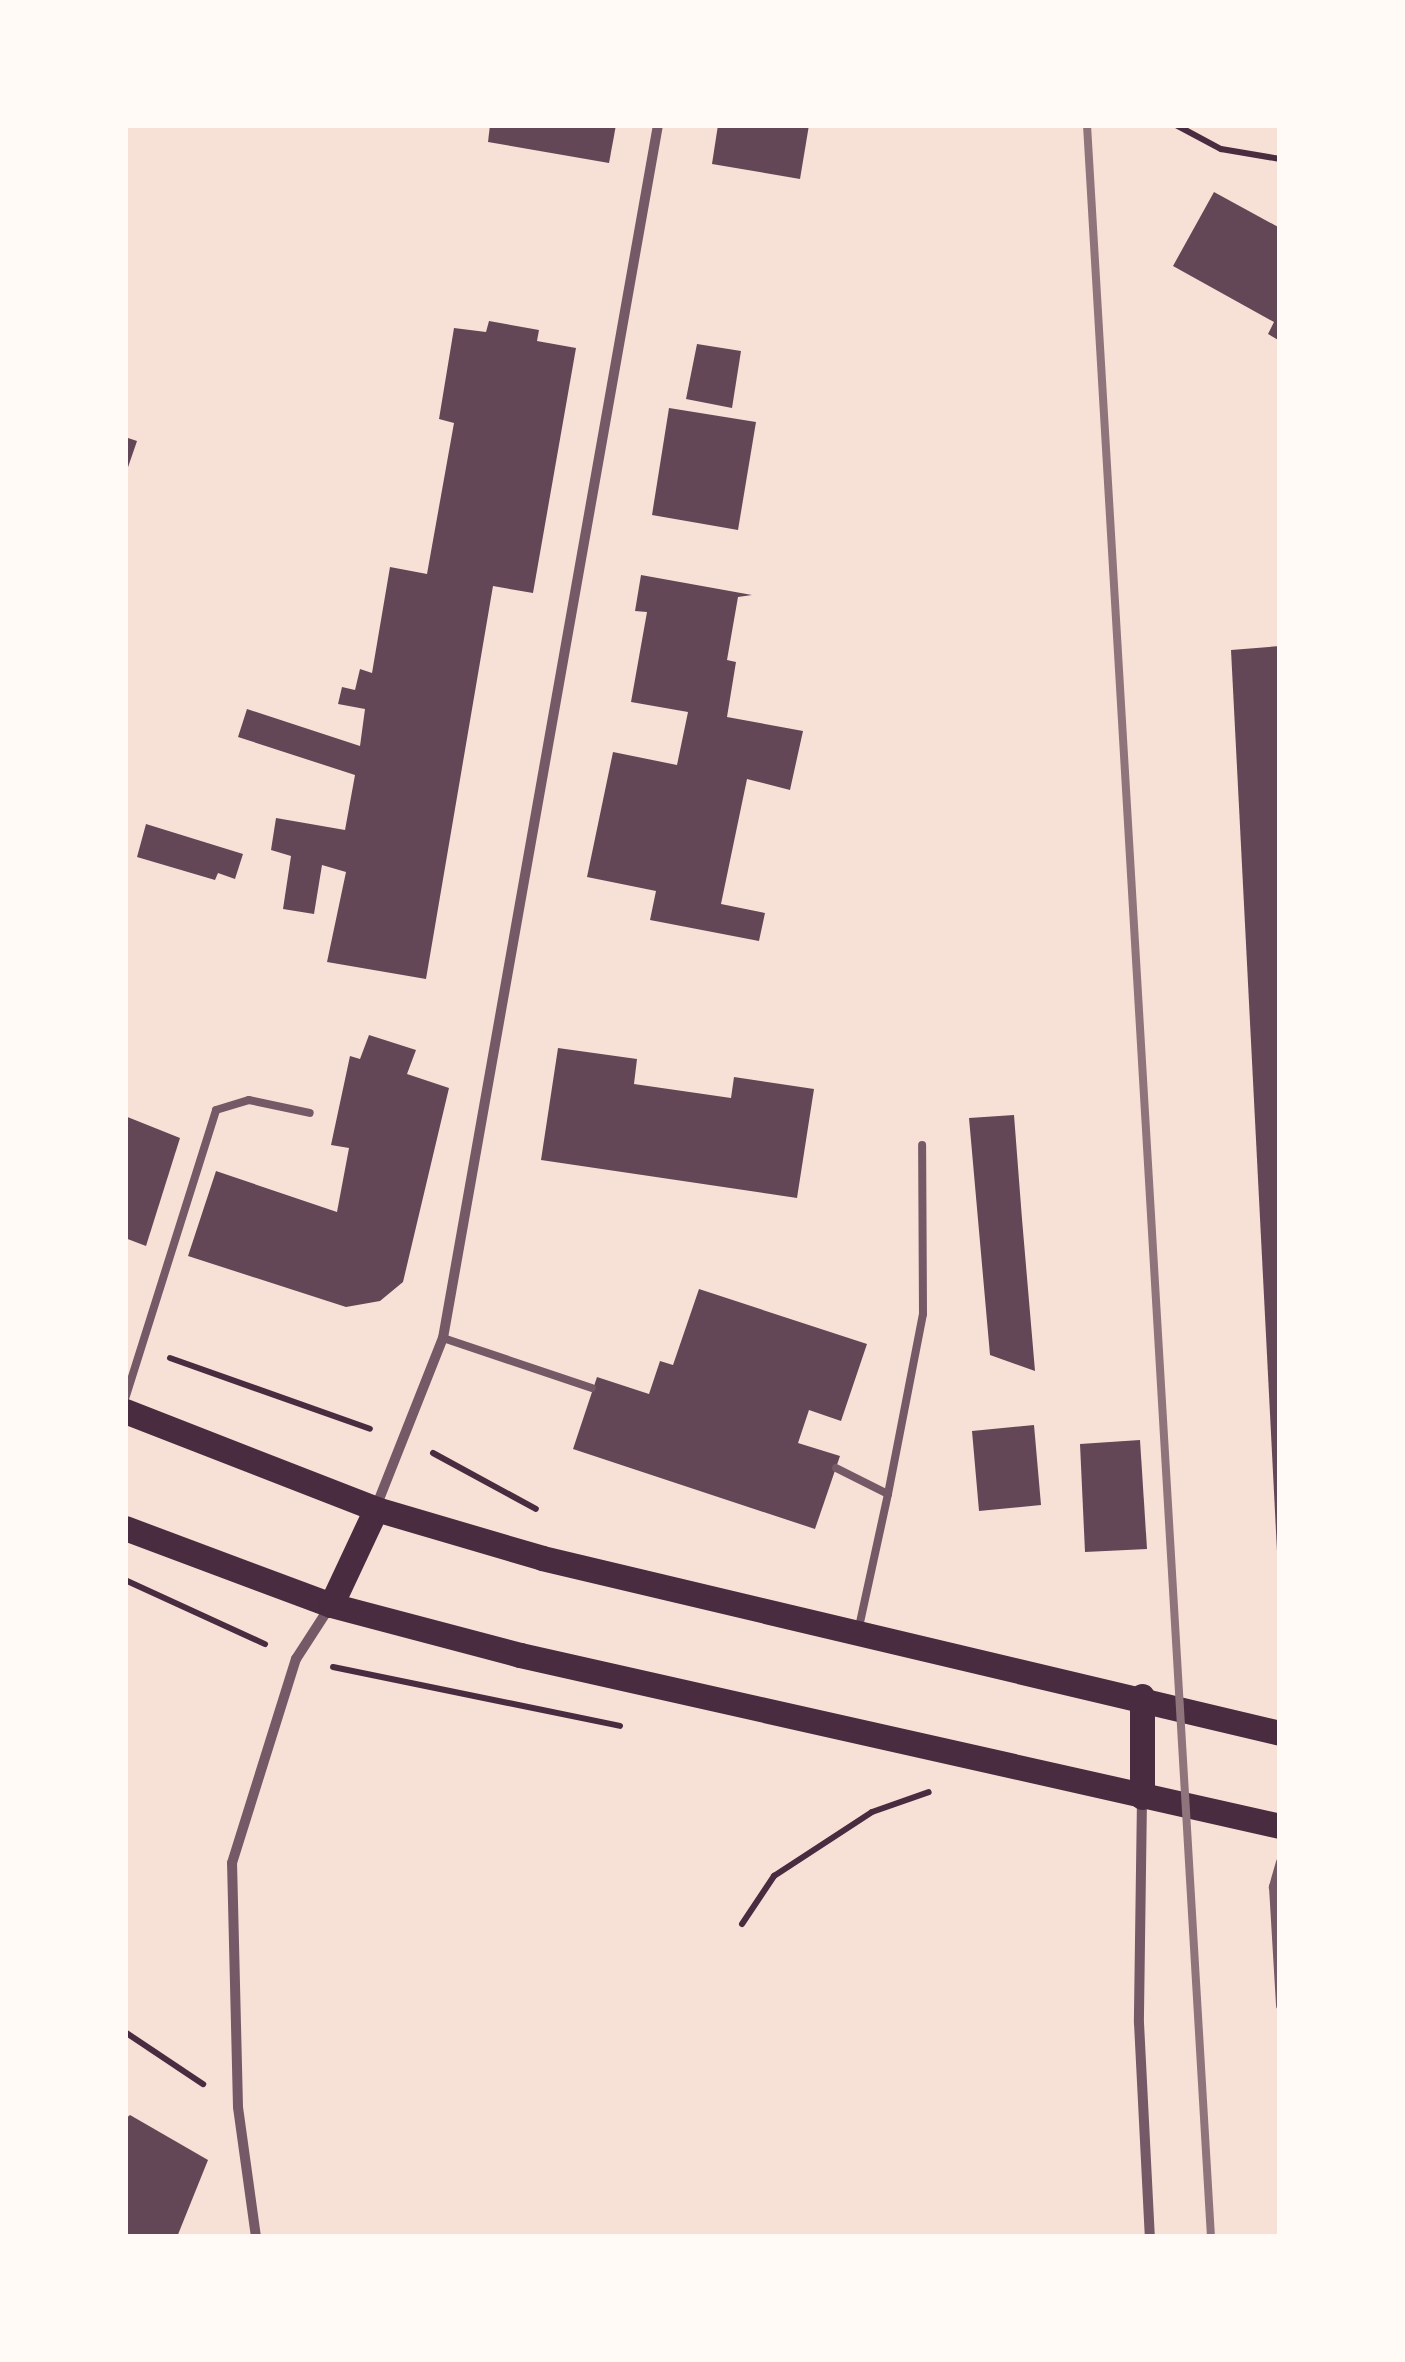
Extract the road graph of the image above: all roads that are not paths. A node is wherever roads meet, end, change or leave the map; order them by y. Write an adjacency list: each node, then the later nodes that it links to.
1 (658, 125): 4 (street)
2 (310, 1113): 6 (lane)
3 (922, 1145): 9 (lane)
4 (443, 1338): 5 (lane); 10 (street)
5 (592, 1388)
6 (125, 1399)
7 (125, 1411): 10 (main road)
8 (836, 1468): 9 (lane)
9 (888, 1494): 13 (lane)
10 (376, 1509): 12 (main road); 13 (main road)
11 (125, 1528): 12 (main road)
12 (331, 1605): 16 (main road); 21 (street)
13 (858, 1632): 14 (main road)
14 (1142, 1696): 15 (main road); 16 (main road)
15 (1280, 1734)
16 (1142, 1797): 17 (main road); 22 (street)
17 (1280, 1826)
18 (1280, 1862): 19 (lane)
19 (1278, 1960): 20 (lane)
20 (1280, 2006)
21 (256, 2237)
22 (1150, 2237)

